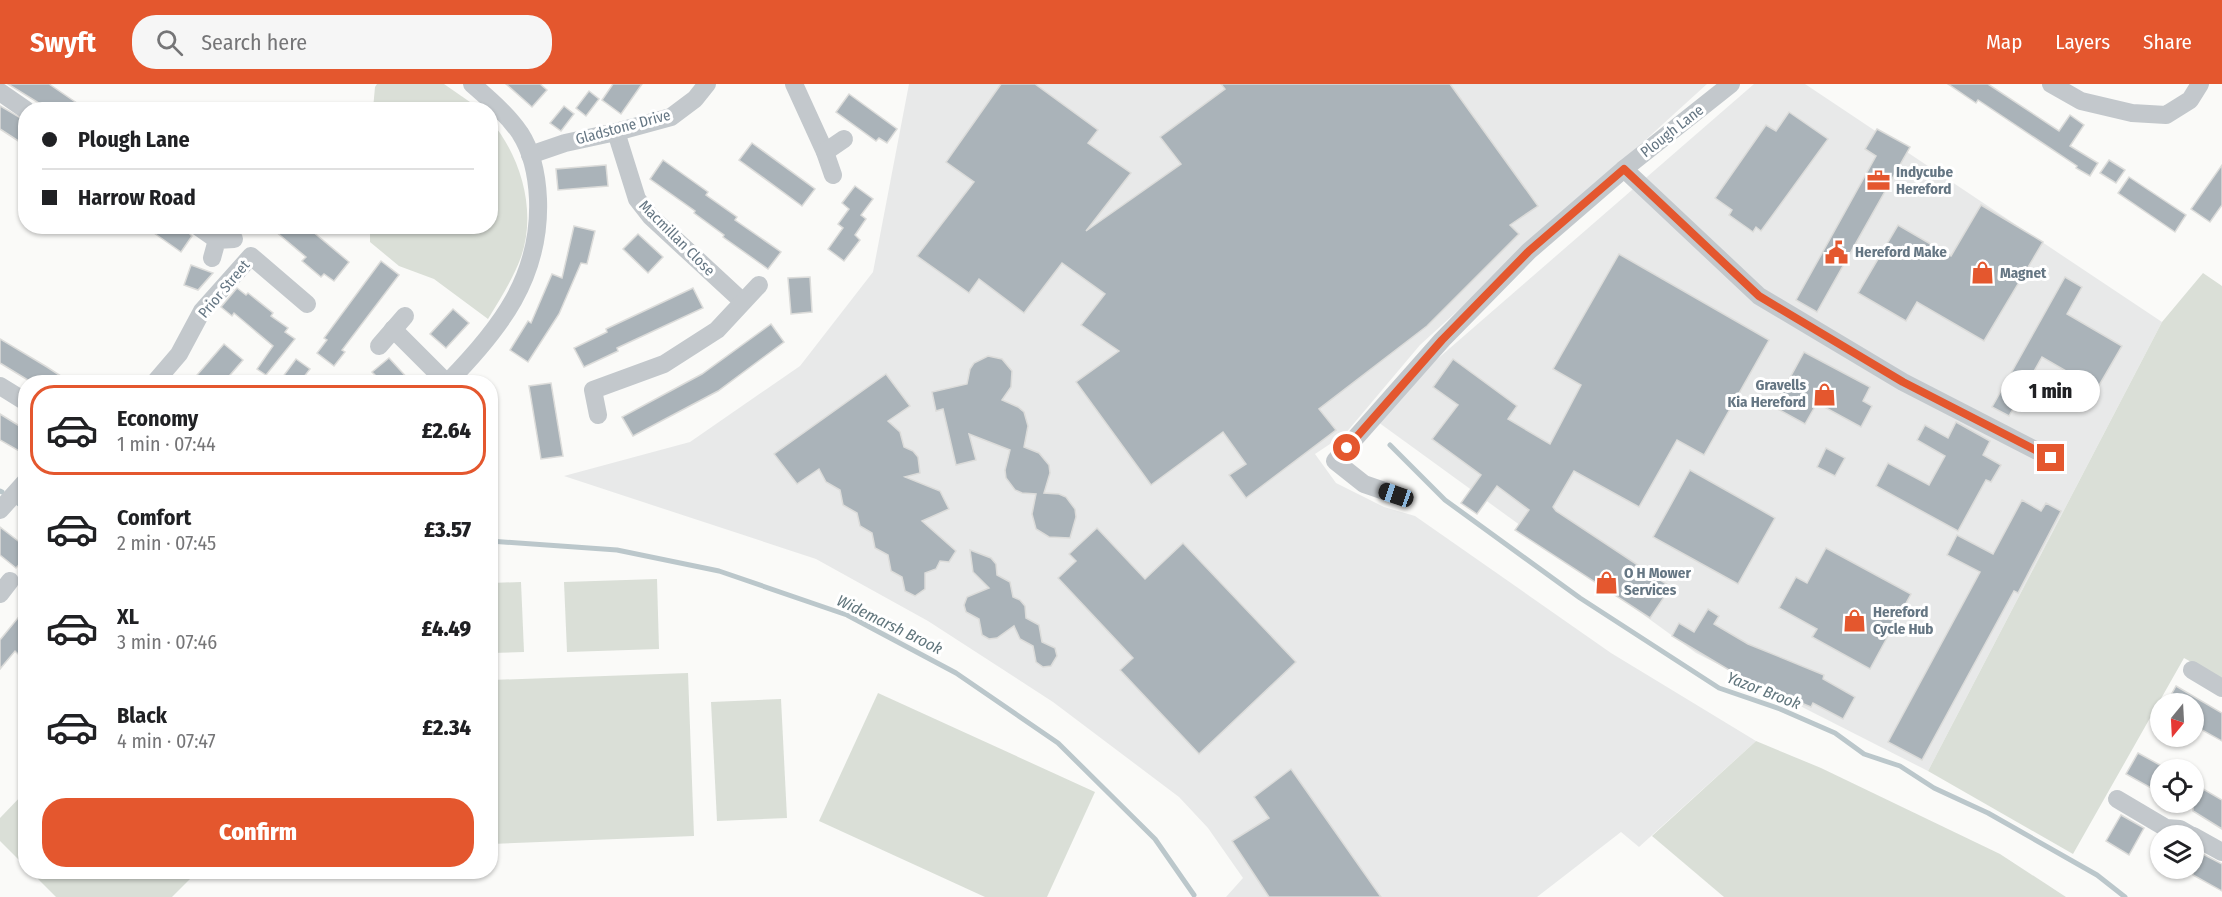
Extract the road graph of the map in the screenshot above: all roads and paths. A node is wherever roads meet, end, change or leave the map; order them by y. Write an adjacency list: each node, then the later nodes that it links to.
1 (472, 84): 8 (street)
2 (707, 84): 11 (street, Gladstone Drive)
3 (794, 84): 13 (street)
4 (1731, 84): 15 (street, Plough Lane)
5 (2051, 84): 6 (street)
6 (2200, 84)
7 (0, 92): 9 (street)
8 (493, 102)
9 (18, 104)
10 (498, 107): 14 (street)
11 (616, 132): 14 (street, Gladstone Drive); 20 (street, Macmillan Close)
12 (844, 139): 13 (street)
13 (825, 152): 16 (street)
14 (530, 155): 25 (street)
15 (1624, 169): 29 (street); 31 (street, Plough Lane)
16 (833, 175)
17 (214, 234): 18 (street)
18 (212, 258)
19 (759, 285): 20 (street)
20 (742, 301): 28 (street)
21 (307, 304): 23 (street, Prior Street)
22 (379, 346): 24 (street)
23 (161, 375)
24 (441, 375)
25 (454, 375)
26 (0, 386): 27 (street)
27 (18, 397)
28 (598, 415)
29 (2051, 458)
30 (18, 490): 32 (street)
31 (1396, 495)
32 (0, 510)
33 (2192, 670): 34 (street)
34 (2222, 688)
35 (2117, 799): 36 (street)
36 (2161, 825)
37 (2204, 842): 38 (street)
38 (2222, 852)

